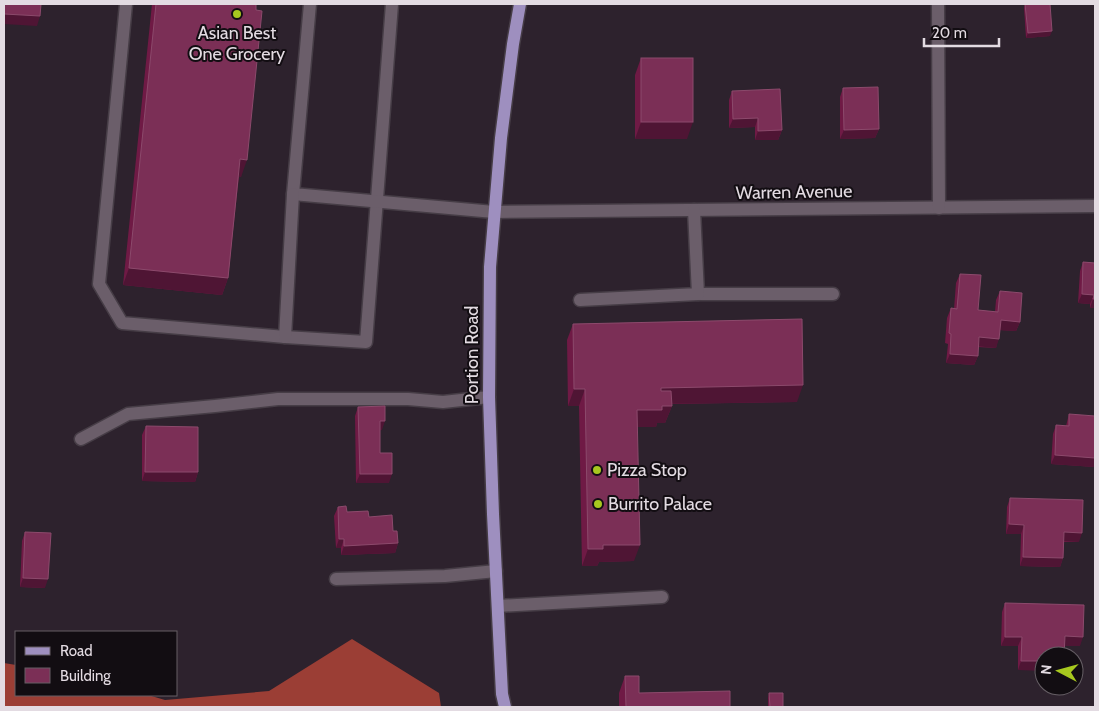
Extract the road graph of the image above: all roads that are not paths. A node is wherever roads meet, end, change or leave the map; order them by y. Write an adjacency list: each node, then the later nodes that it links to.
1 (126, 4): 15 (street)
2 (310, 4): 6 (street)
3 (392, 4): 7 (street)
4 (520, 4): 11 (main road, Portion Road)
5 (938, 4): 9 (street)
6 (294, 194): 7 (street, Warren Avenue); 15 (street)
7 (377, 202): 11 (street, Warren Avenue); 15 (street)
8 (1095, 206): 9 (street, Warren Avenue)
9 (939, 208): 10 (street, Warren Avenue)
10 (694, 210): 11 (street, Warren Avenue); 12 (street)
11 (494, 212): 16 (main road, Portion Road)
12 (698, 294): 13 (street); 14 (street)
13 (833, 294)
14 (580, 300)
15 (285, 337)
16 (489, 396): 17 (street); 18 (main road, Portion Road)
17 (81, 438)
18 (496, 571): 19 (street); 21 (main road, Portion Road)
19 (336, 579)
20 (662, 597): 21 (street)
21 (498, 606): 22 (main road, Portion Road)
22 (505, 707)

